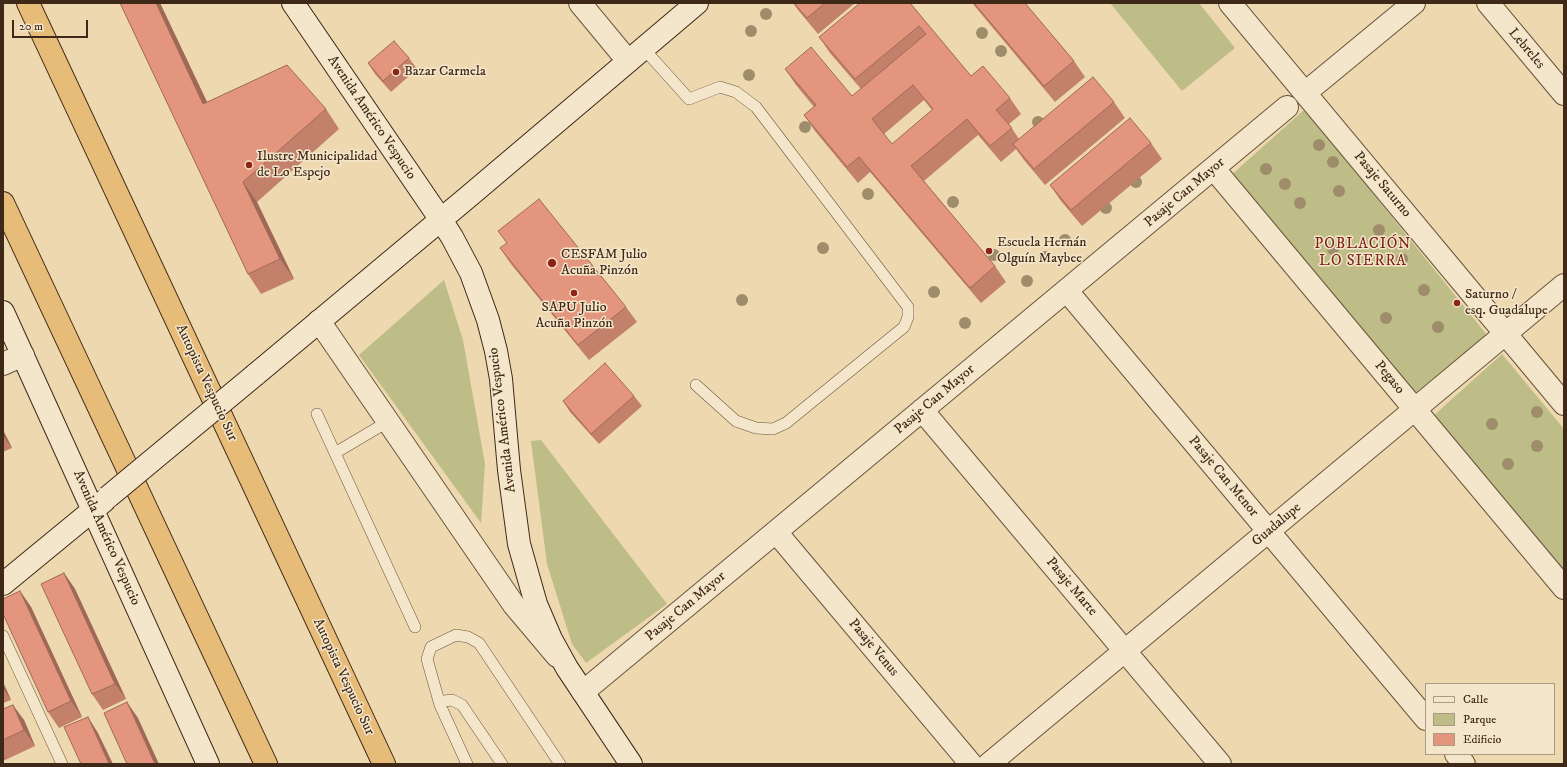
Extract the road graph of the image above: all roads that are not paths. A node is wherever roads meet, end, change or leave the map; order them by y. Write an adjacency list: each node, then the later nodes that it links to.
1 (28, 3): 45 (highway, Autopista Vespucio Sur)
2 (294, 3): 14 (street, Avenida Américo Vespucio)
3 (580, 3): 8 (street)
4 (697, 3): 8 (street)
5 (1230, 3): 9 (street, Pasaje Saturno)
6 (1414, 3): 9 (street)
7 (1488, 3): 10 (street, Lebreles)
8 (636, 55): 14 (street); 22 (lane)
9 (1305, 93): 19 (street, Pasaje Saturno)
10 (1564, 94)
11 (1287, 107): 12 (street, Pasaje Can Mayor)
12 (1214, 169): 16 (street, Pasaje Can Mayor); 25 (street, Pegaso)
13 (3, 203): 44 (highway)
14 (441, 220): 18 (street); 37 (street, Avenida Américo Vespucio)
15 (1564, 285): 19 (street, Guadalupe)
16 (1067, 291): 24 (street, Pasaje Can Mayor); 30 (street, Pasaje Can Menor)
17 (3, 312): 20 (street, Avenida Américo Vespucio)
18 (319, 321): 27 (street, Avenida Américo Vespucio); 29 (street, bridge)
19 (1505, 334): 23 (street, Pasaje Saturno); 25 (street, Guadalupe)
20 (23, 356): 21 (street); 29 (street, Avenida Américo Vespucio)
21 (3, 364)
22 (696, 386)
23 (1564, 404)
24 (922, 410): 31 (street, Pasaje Can Mayor); 36 (street, Pasaje Marte)
25 (1415, 410): 30 (street, Guadalupe); 33 (street, Pegaso)
26 (317, 414): 28 (lane)
27 (389, 421): 28 (lane); 37 (street, Avenida Américo Vespucio)
28 (335, 453): 34 (lane)
29 (100, 504): 32 (street); 43 (street, Avenida Américo Vespucio)
30 (1269, 531): 36 (street, Guadalupe); 40 (street, Pasaje Can Menor)
31 (776, 532): 38 (street, Pasaje Can Mayor); 50 (street, Pasaje Venus)
32 (3, 584)
33 (1564, 588)
34 (415, 627)
35 (3, 636): 42 (lane)
36 (1125, 651): 51 (street, Guadalupe); 52 (street, Pasaje Marte)
37 (567, 668): 38 (street, Avenida Américo Vespucio)
38 (583, 692): 49 (street, Avenida Américo Vespucio)
39 (440, 705): 46 (lane); 47 (lane); 48 (lane)
40 (1425, 718)
41 (1457, 755): 53 (street)
42 (62, 764)
43 (208, 764)
44 (266, 764)
45 (384, 764)
46 (467, 764)
47 (502, 764)
48 (560, 764)
49 (631, 764)
50 (971, 764)
51 (989, 764)
52 (1220, 764)
53 (1464, 764)

